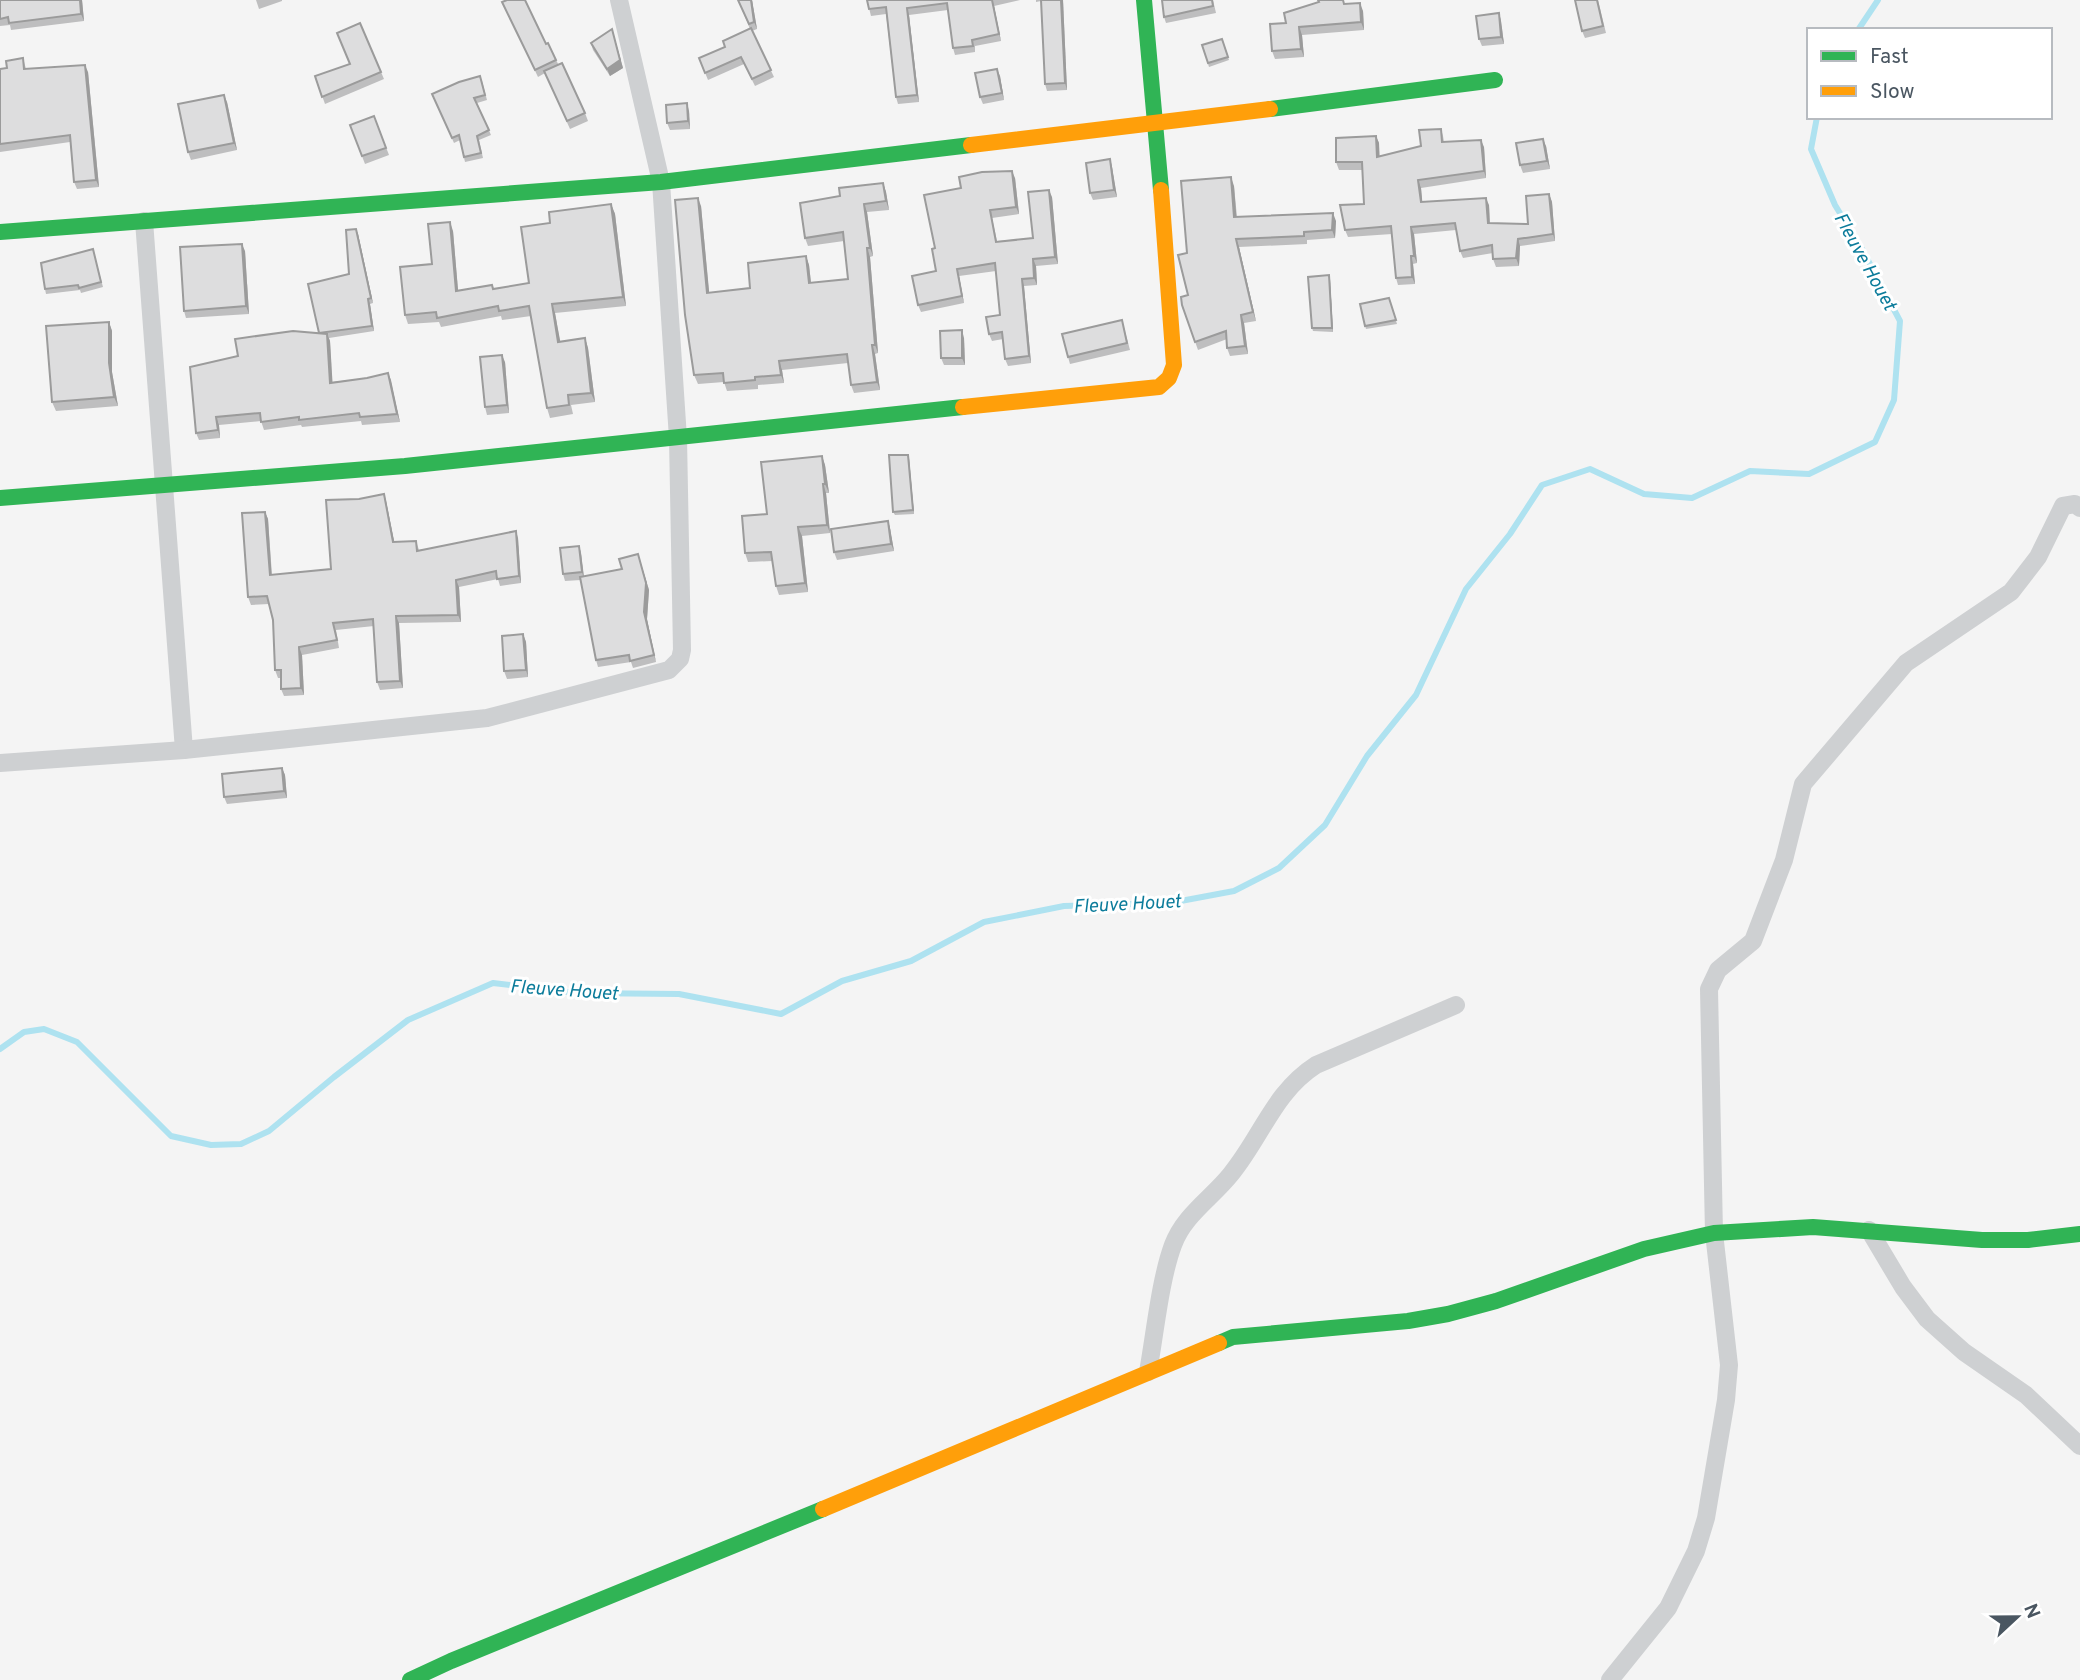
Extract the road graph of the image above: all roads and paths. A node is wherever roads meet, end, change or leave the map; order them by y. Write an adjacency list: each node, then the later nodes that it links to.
1 (619, 0): 5 (street)
2 (1144, 0): 4 (street)
3 (1496, 80): 4 (street)
4 (1156, 123): 5 (street); 8 (street)
5 (661, 182): 6 (street); 8 (street)
6 (144, 221): 7 (street); 9 (street)
7 (0, 232)
8 (678, 438): 9 (street); 12 (street)
9 (165, 485): 10 (street); 12 (street)
10 (0, 498)
11 (2080, 508): 16 (street)
12 (184, 750): 13 (street)
13 (0, 763)
14 (1456, 1005): 18 (street)
15 (1869, 1230): 16 (street); 17 (street); 19 (street)
16 (1714, 1233): 18 (street); 21 (street)
17 (2080, 1234)
18 (1148, 1372): 20 (street)
19 (2080, 1446)
20 (410, 1680)
21 (1610, 1680)

